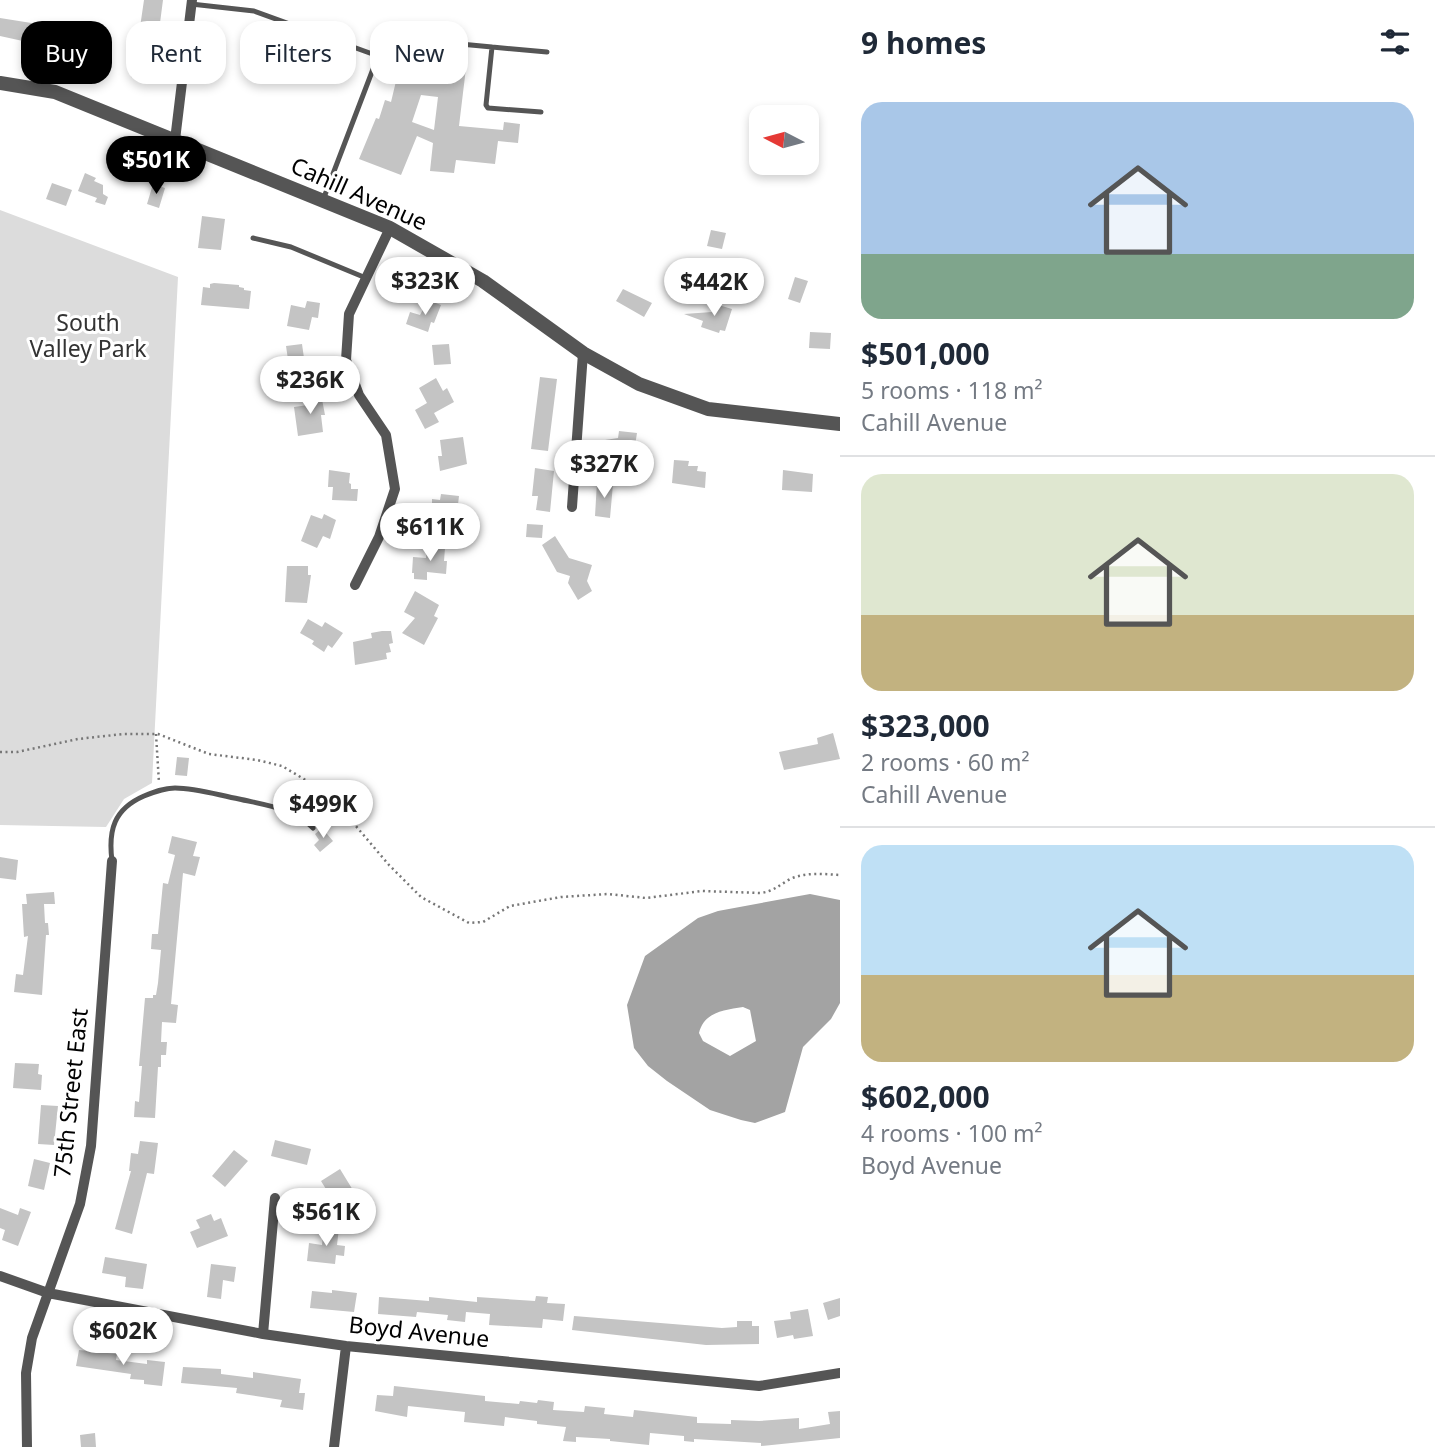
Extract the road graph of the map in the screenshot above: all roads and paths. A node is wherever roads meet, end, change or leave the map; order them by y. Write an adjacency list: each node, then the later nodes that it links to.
1 (192, 2): 5 (lane); 9 (street)
2 (468, 45): 3 (lane)
3 (492, 47): 4 (lane); 8 (lane)
4 (547, 52)
5 (370, 53)
6 (370, 77): 10 (lane)
7 (0, 83): 9 (street, Cahill Avenue)
8 (541, 112)
9 (175, 140): 10 (street, Cahill Avenue)
10 (323, 201): 11 (street, Cahill Avenue)
11 (390, 228): 13 (street); 14 (street, Cahill Avenue)
12 (253, 238): 13 (lane)
13 (366, 278): 17 (street)
14 (583, 353): 15 (street, Cahill Avenue); 16 (street)
15 (840, 424)
16 (572, 506)
17 (355, 585)
18 (156, 734): 19 (path); 20 (path); 23 (path)
19 (0, 752)
20 (160, 790): 21 (lane); 22 (lane)
21 (313, 828)
22 (112, 861): 26 (street, 75th Street East)
23 (840, 875)
24 (275, 1198): 27 (street)
25 (0, 1276): 26 (street, Boyd Avenue)
26 (48, 1293): 27 (street, Boyd Avenue); 30 (street, 75th Street East)
27 (263, 1335): 28 (street, Boyd Avenue)
28 (346, 1346): 29 (street, Boyd Avenue); 31 (street)
29 (840, 1373)
30 (27, 1447)
31 (334, 1447)

